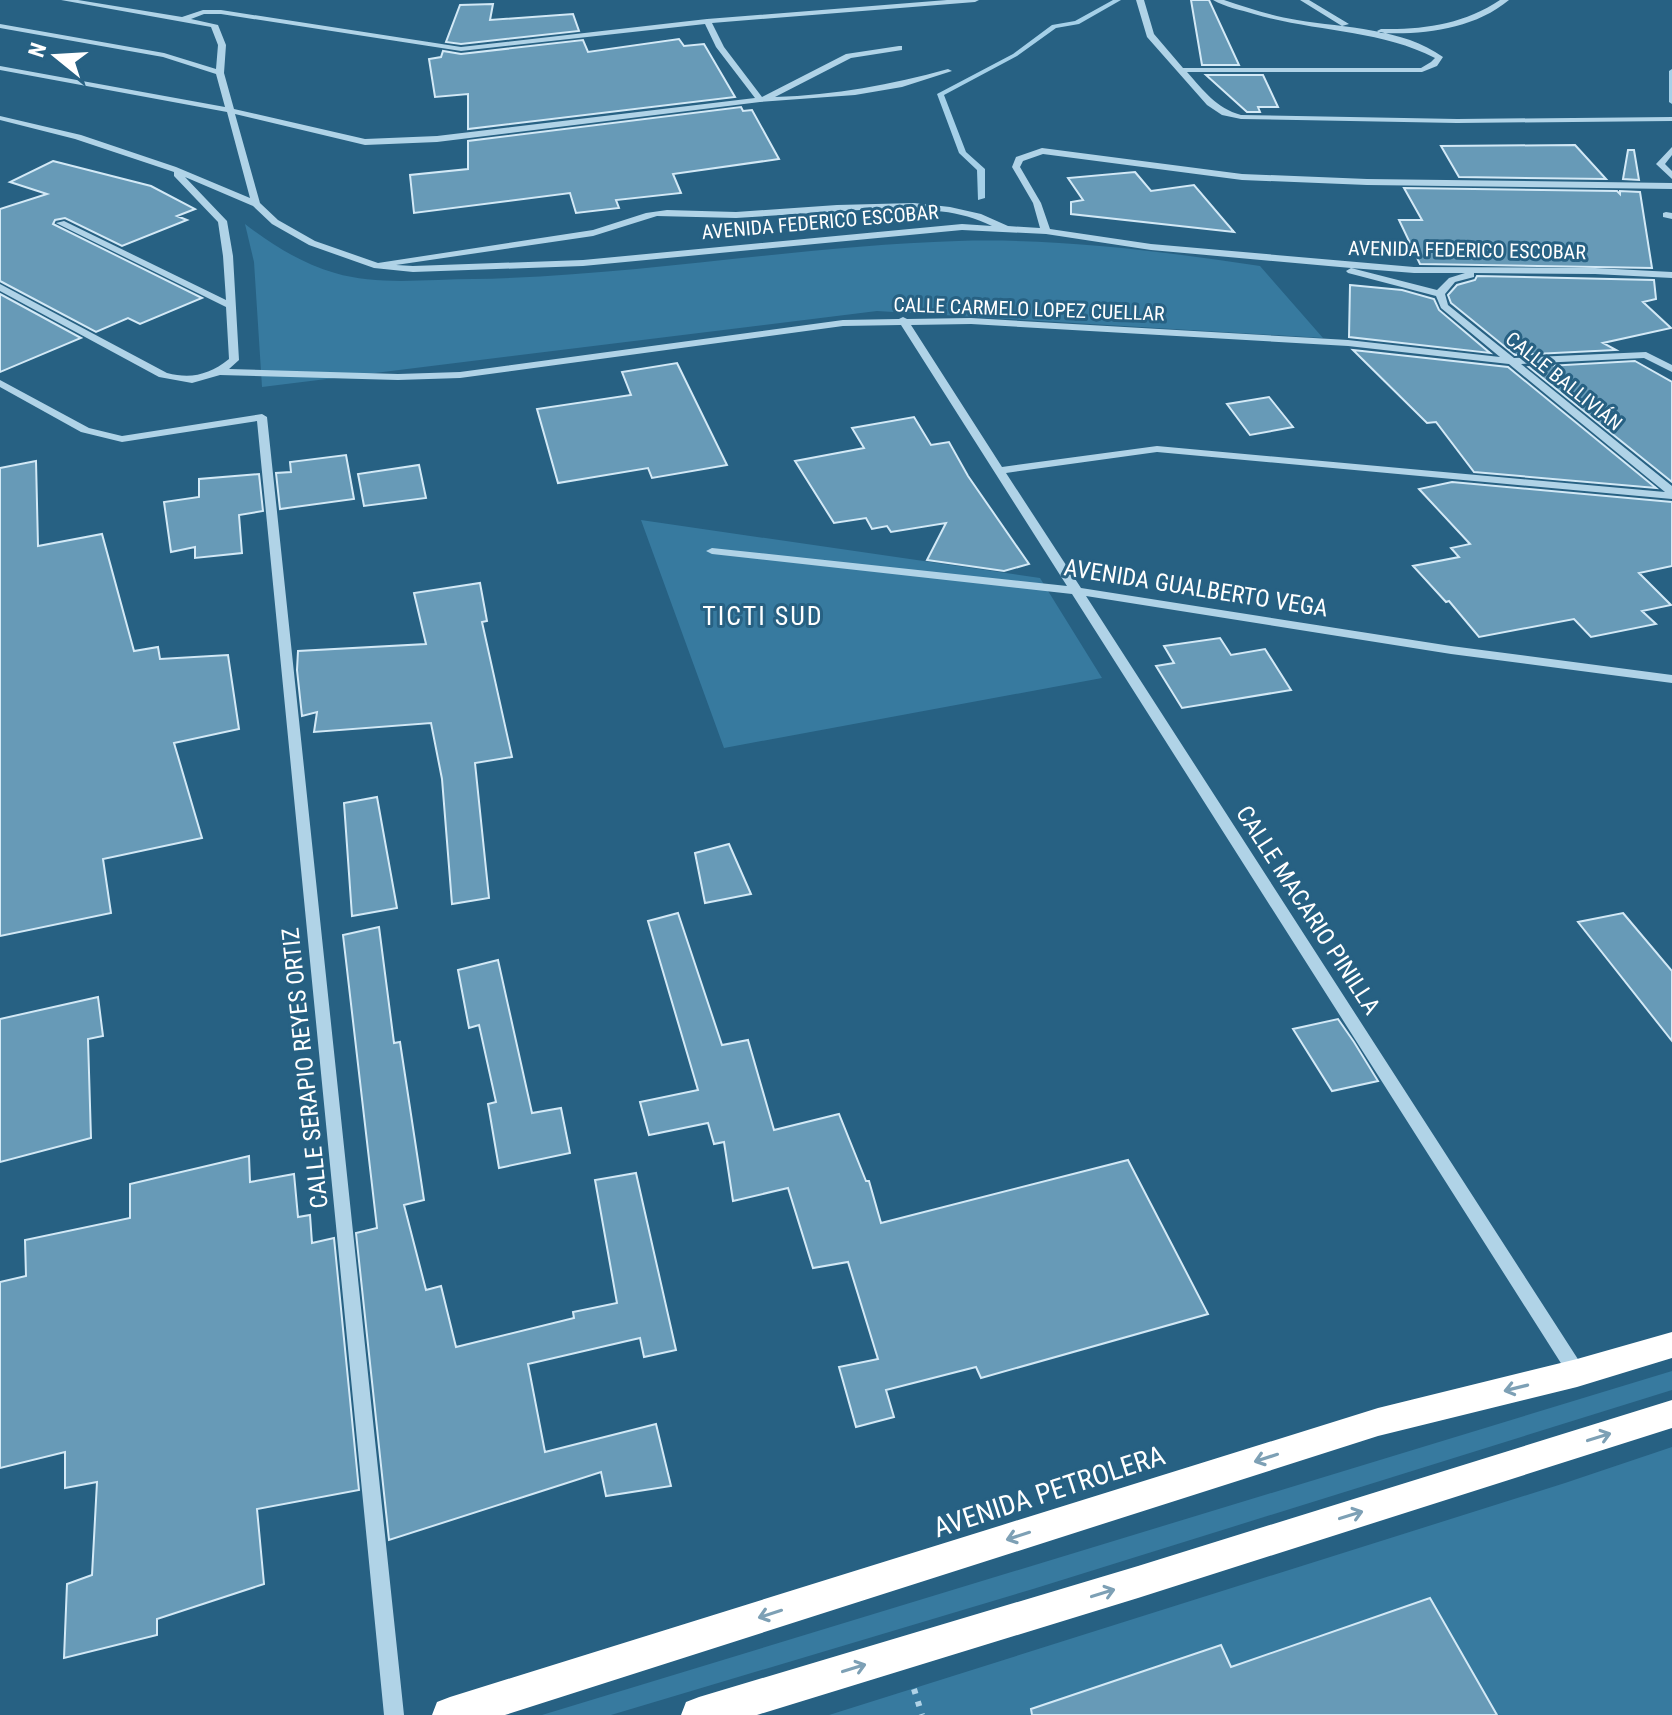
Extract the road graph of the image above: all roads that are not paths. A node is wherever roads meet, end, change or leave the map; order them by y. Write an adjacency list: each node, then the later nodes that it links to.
1 (65, 0): 7 (street)
2 (975, 0): 8 (street)
3 (1140, 0): 13 (street)
4 (1217, 0): 10 (street)
5 (1304, 0): 10 (street)
6 (1505, 0): 10 (street)
7 (184, 19): 8 (street); 15 (street)
8 (707, 21): 16 (street)
9 (0, 26): 15 (street)
10 (1360, 30): 13 (street)
11 (899, 48): 16 (street)
12 (0, 68): 17 (street)
13 (1181, 70): 19 (street)
14 (948, 71): 16 (street)
15 (220, 73): 17 (street)
16 (760, 100): 17 (street)
17 (232, 111): 24 (street)
18 (0, 118): 21 (street, AVENIDA FEDERICO ESCOBAR)
19 (1672, 119)
20 (1672, 150): 22 (street)
21 (173, 169): 24 (street, AVENIDA FEDERICO ESCOBAR); 34 (street)
22 (1672, 176)
23 (1672, 186): 27 (street)
24 (256, 204): 29 (street, AVENIDA FEDERICO ESCOBAR)
25 (61, 223): 34 (street)
26 (1007, 229): 27 (street, AVENIDA FEDERICO ESCOBAR); 29 (street, AVENIDA FEDERICO ESCOBAR); 29 (street)
27 (1046, 231): 28 (street, AVENIDA FEDERICO ESCOBAR)
28 (1332, 264): 30 (street, AVENIDA FEDERICO ESCOBAR); 33 (street)
29 (377, 266)
30 (1502, 270): 31 (street, AVENIDA FEDERICO ESCOBAR); 33 (street)
31 (1672, 275)
32 (0, 287): 38 (street, CALLE CARMELO LOPEZ CUELLAR)
33 (1440, 294): 36 (street, CALLE BALLIVIÁN)
34 (231, 306): 38 (street)
35 (903, 320): 36 (street, CALLE CARMELO LOPEZ CUELLAR); 38 (street, CALLE CARMELO LOPEZ CUELLAR); 40 (street, CALLE MACARIO PINILLA)
36 (1510, 361): 37 (street, CALLE CARMELO LOPEZ CUELLAR); 41 (street, CALLE BALLIVIÁN)
37 (1672, 369)
38 (221, 372)
39 (0, 383): 48 (street, CALLE SERAPIO REYES ORTIZ)
40 (1001, 470): 41 (street); 43 (street, CALLE MACARIO PINILLA)
41 (1672, 494)
42 (712, 551): 43 (street, AVENIDA GUALBERTO VEGA)
43 (1078, 591): 44 (street, AVENIDA GUALBERTO VEGA); 46 (street, CALLE MACARIO PINILLA)
44 (1672, 679)
45 (1672, 1345): 46 (highway, AVENIDA PETROLERA)
46 (1577, 1373): 49 (highway, AVENIDA PETROLERA, one-way to 49)
47 (1672, 1414): 50 (highway, one-way to 47)
48 (394, 1715)
49 (450, 1715)
50 (699, 1715)

